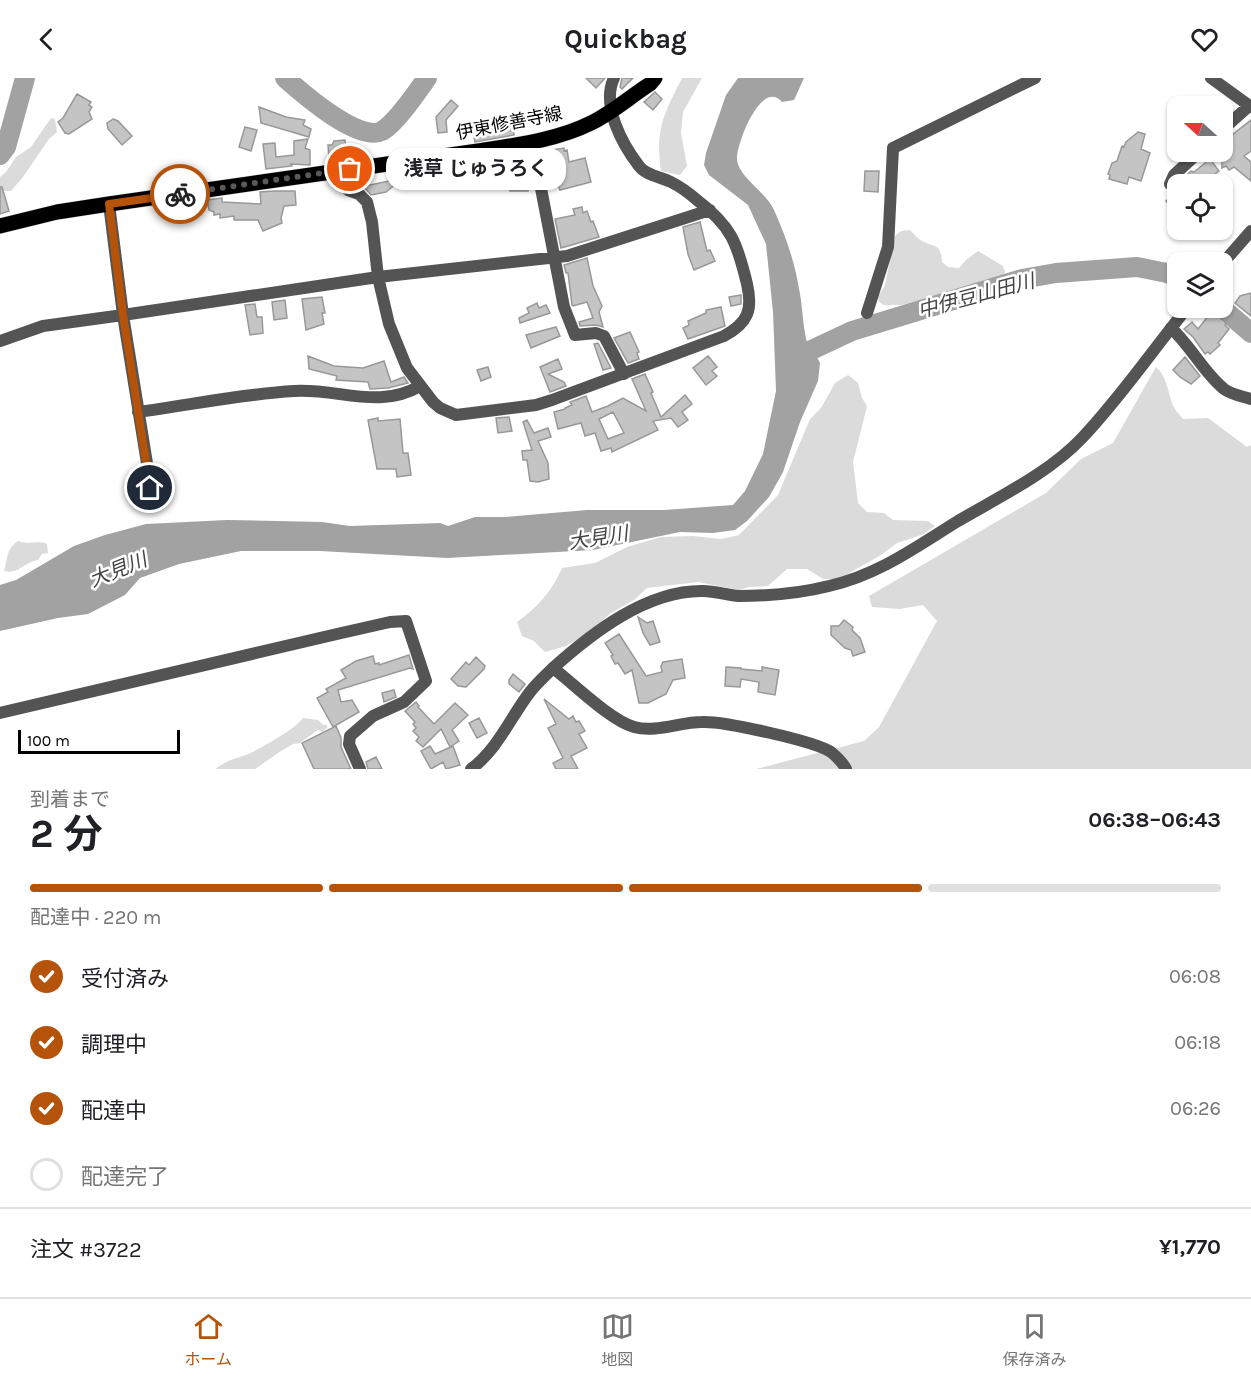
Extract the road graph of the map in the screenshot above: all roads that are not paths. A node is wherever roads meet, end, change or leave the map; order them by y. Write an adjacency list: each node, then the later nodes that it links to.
1 (614, 78): 6 (street)
2 (655, 78): 6 (main road, 伊東修善寺線)
3 (1035, 78): 19 (street)
4 (1212, 78): 5 (street)
5 (1250, 106): 7 (street)
6 (611, 109): 8 (main road, 伊東修善寺線); 13 (street)
7 (1233, 121)
8 (532, 142): 10 (main road, 伊東修善寺線); 17 (street)
9 (1188, 162): 11 (street)
10 (329, 172): 12 (main road, 伊東修善寺線); 18 (street)
11 (1175, 174)
12 (109, 204): 14 (main road, 伊東修善寺線); 20 (street)
13 (710, 210): 17 (street); 24 (street)
14 (0, 226)
15 (1251, 231): 16 (street)
16 (1233, 252)
17 (555, 257): 18 (street); 24 (street)
18 (378, 277): 20 (street); 25 (street)
19 (867, 313)
20 (123, 315): 23 (street); 27 (street)
21 (1179, 318): 22 (street)
22 (1171, 328): 26 (street); 29 (street)
23 (0, 341)
24 (624, 374): 25 (street)
25 (420, 386): 27 (street)
26 (1251, 399)
27 (138, 412): 28 (street)
28 (150, 488)
29 (553, 668): 32 (street); 33 (street)
30 (0, 713): 31 (street)
31 (360, 769)
32 (471, 769)
33 (846, 769)

